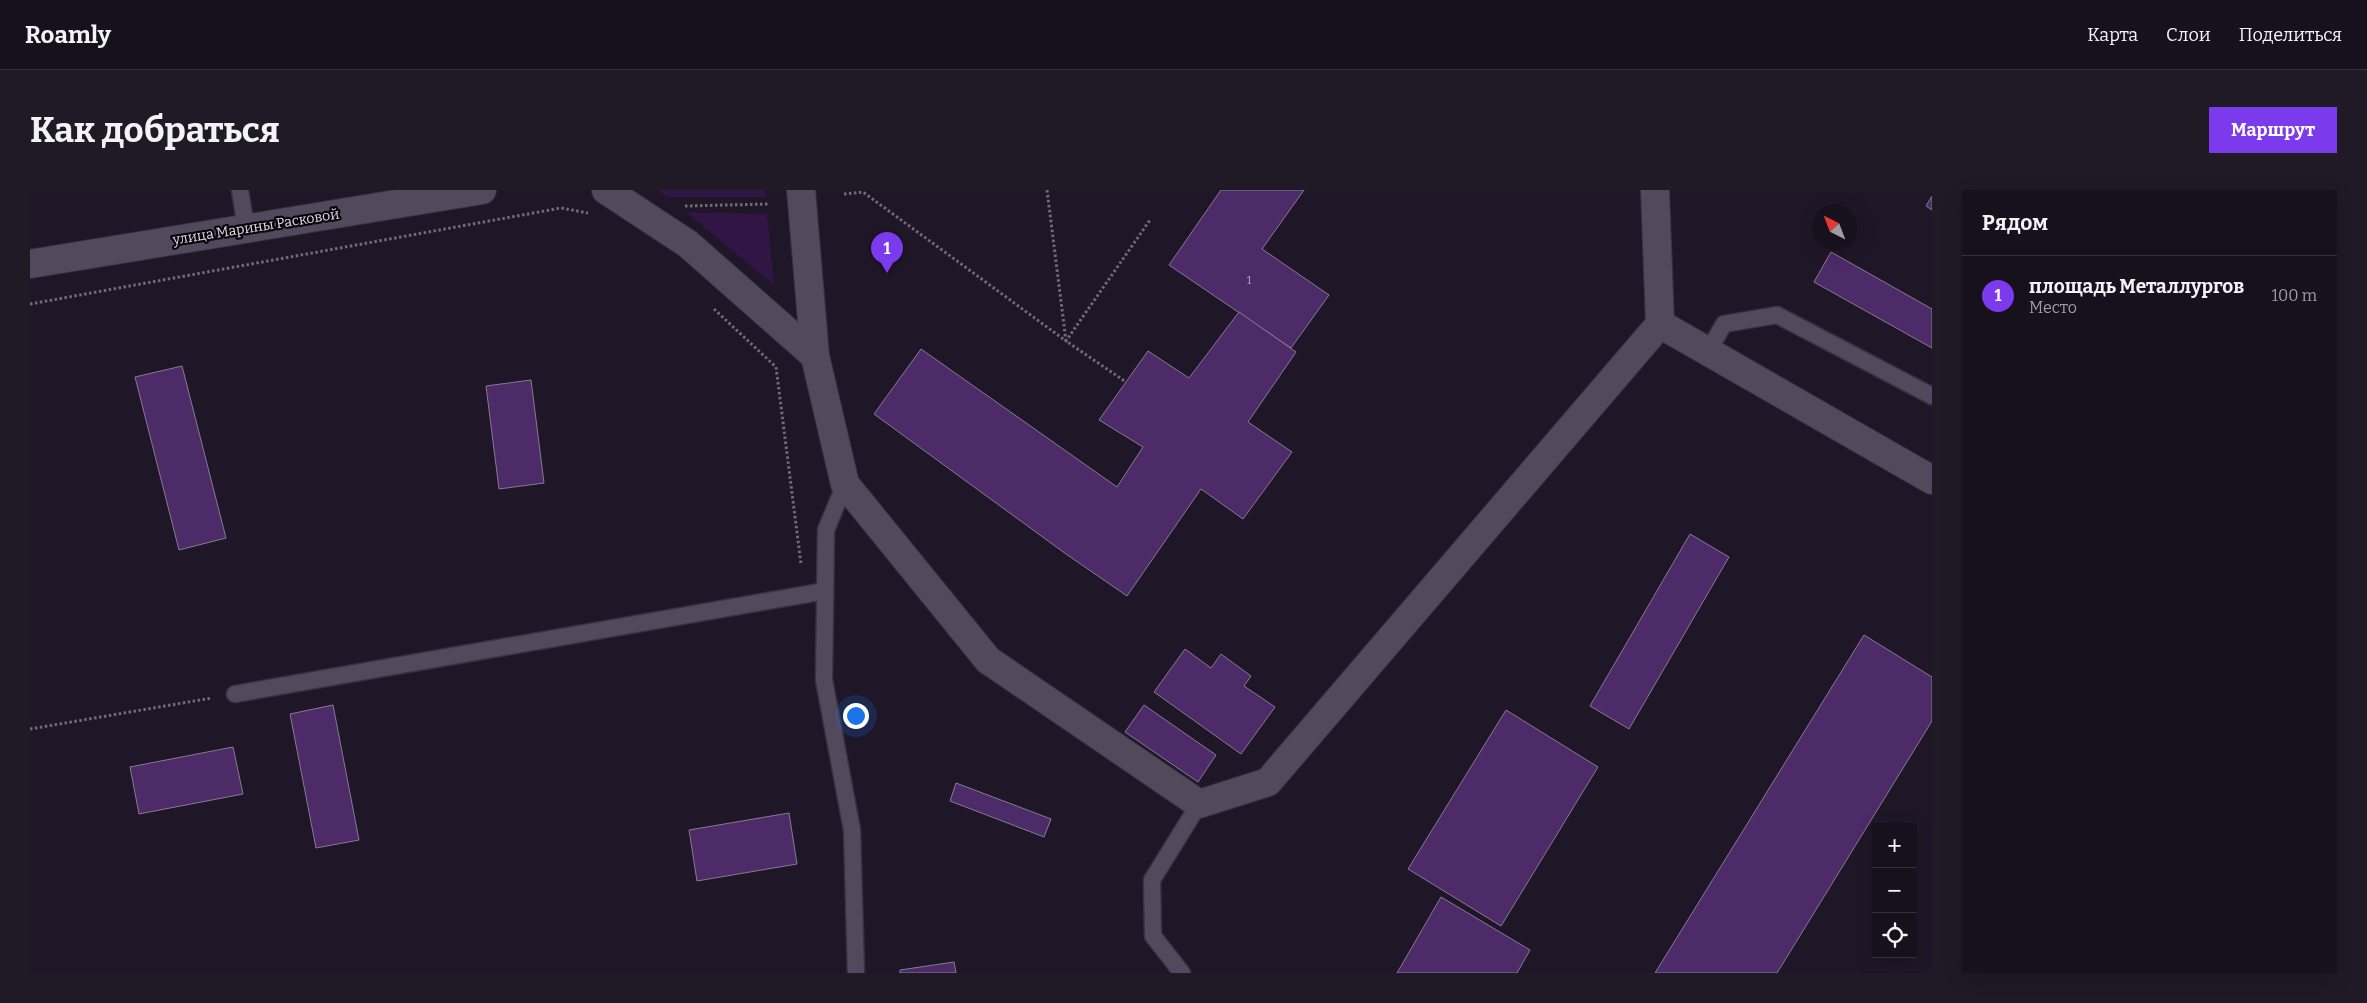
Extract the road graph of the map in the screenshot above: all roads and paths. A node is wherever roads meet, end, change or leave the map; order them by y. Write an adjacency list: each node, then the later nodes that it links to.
1 (240, 190): 12 (lane)
2 (482, 190): 12 (street, улица Марины Расковой)
3 (606, 190): 19 (street)
4 (801, 190): 19 (street)
5 (1047, 190): 17 (path)
6 (1655, 190): 16 (street)
7 (844, 194): 17 (path)
8 (769, 204): 9 (path)
9 (676, 206)
10 (596, 214): 14 (path)
11 (1150, 220): 17 (path)
12 (246, 228): 13 (street, улица Марины Расковой)
13 (30, 264)
14 (30, 304)
15 (713, 308): 25 (path)
16 (1660, 324): 18 (street); 28 (street)
17 (1066, 341): 20 (path)
18 (1708, 351): 21 (lane); 22 (street)
19 (815, 356): 23 (street)
20 (1126, 382)
21 (1932, 396)
22 (1932, 480)
23 (845, 484): 24 (lane); 28 (street)
24 (825, 591): 25 (lane); 29 (lane)
25 (804, 595): 26 (lane)
26 (235, 694): 27 (path)
27 (30, 729)
28 (1199, 804): 30 (lane)
29 (856, 973)
30 (1182, 973)

